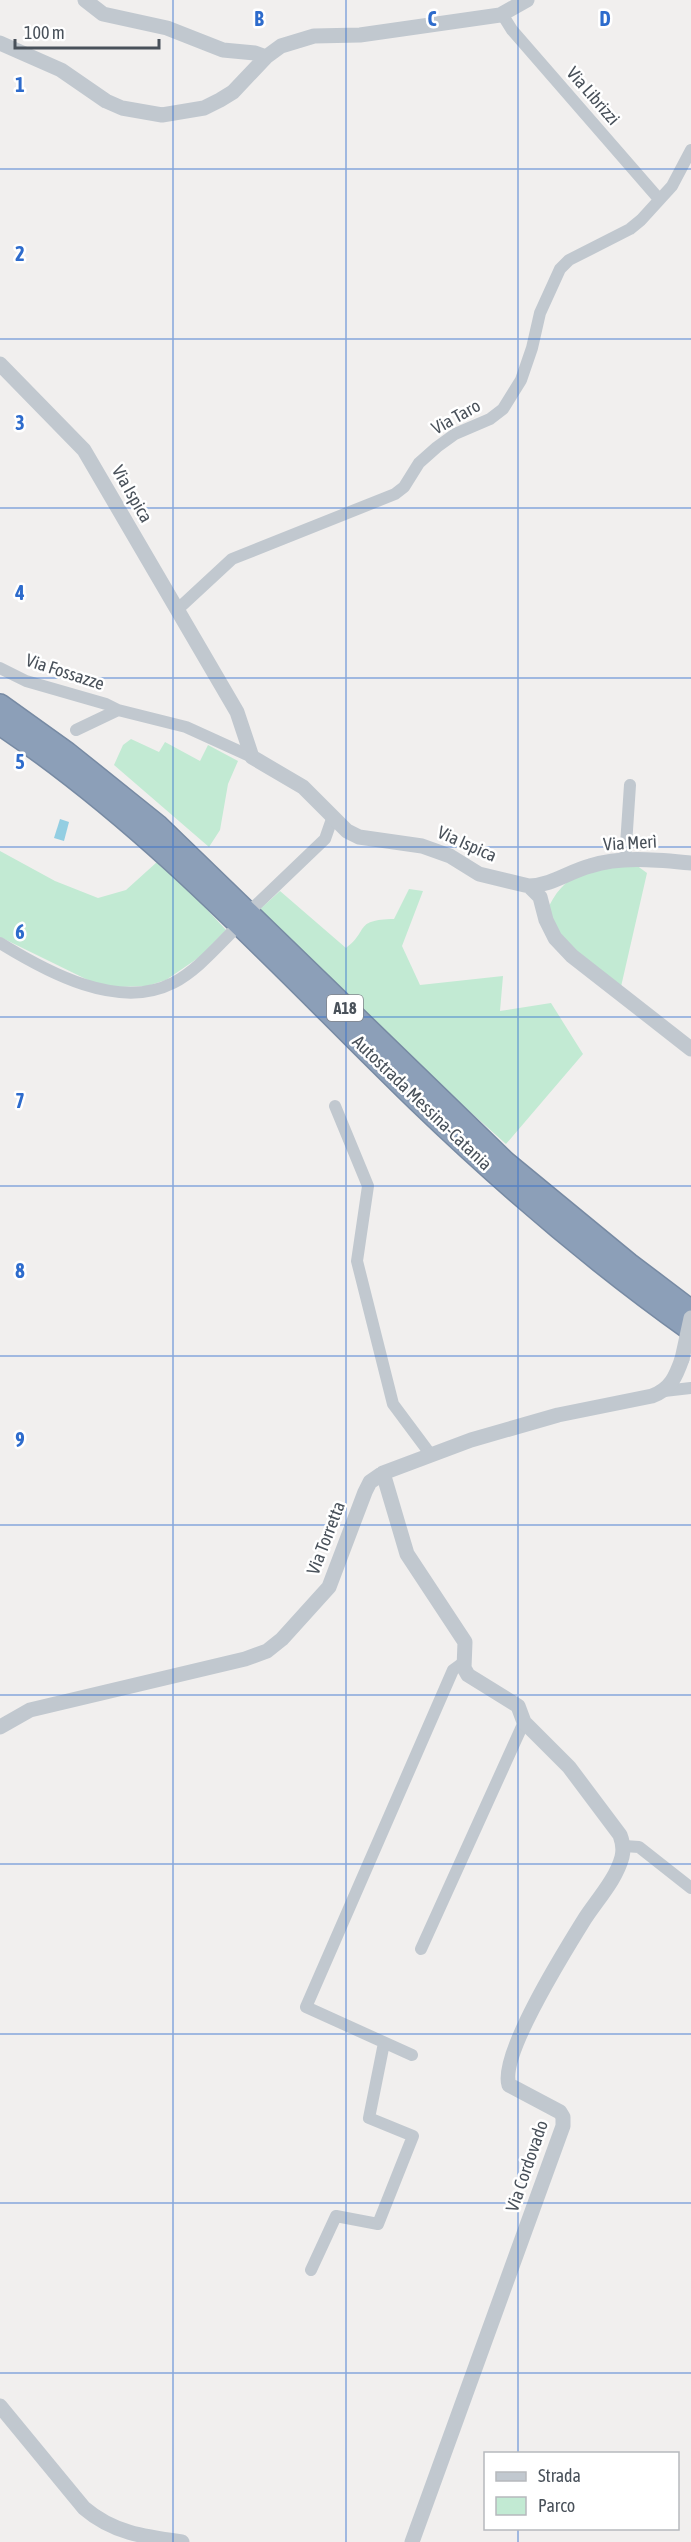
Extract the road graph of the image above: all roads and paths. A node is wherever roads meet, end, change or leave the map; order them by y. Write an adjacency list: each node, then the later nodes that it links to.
1 (85, 0): 5 (street)
2 (527, 0): 3 (street)
3 (507, 8): 5 (street); 7 (street, Via Librizzi)
4 (0, 43): 5 (street)
5 (266, 57)
6 (691, 150): 7 (street, Via Taro)
7 (659, 199): 9 (street, Via Taro)
8 (0, 364): 9 (street, Via Ispica)
9 (178, 609): 15 (street, Via Ispica)
10 (0, 668): 12 (street, Via Fossazze)
11 (0, 705): 29 (highway, Autostrada Messina-Catania / A18)
12 (118, 710): 14 (street); 15 (street, Via Ispica)
13 (0, 724): 31 (highway, Autostrada Messina-Catania / A18)
14 (76, 730)
15 (252, 757): 17 (street, Via Ispica)
16 (630, 785): 20 (street)
17 (332, 819): 18 (street, Via Ispica); 19 (street)
18 (347, 831): 19 (street); 23 (street, Via Ispica)
19 (325, 839): 24 (street)
20 (625, 860): 21 (street, Via Merì); 22 (street, Via Merì)
21 (691, 863)
22 (573, 873): 23 (street, Via Merì); 23 (street)
23 (537, 896): 27 (street)
24 (255, 906)
25 (232, 932): 26 (street)
26 (0, 943)
27 (691, 1049)
28 (335, 1106): 34 (street)
29 (691, 1311)
30 (691, 1318): 33 (street, bridge)
31 (691, 1330)
32 (691, 1388): 33 (street, Via Torretta)
33 (664, 1391): 34 (street, Via Torretta)
34 (431, 1455): 35 (street, Via Torretta)
35 (383, 1473): 36 (street); 38 (street, Via Torretta)
36 (464, 1662): 37 (street); 42 (street)
37 (524, 1722): 39 (street); 41 (street)
38 (0, 1727)
39 (624, 1846): 40 (street); 47 (street, Via Cordovado)
40 (691, 1888)
41 (421, 1949)
42 (384, 2043): 43 (street); 44 (street)
43 (412, 2055)
44 (311, 2270)
45 (0, 2406): 46 (street)
46 (182, 2542)
47 (412, 2542)

